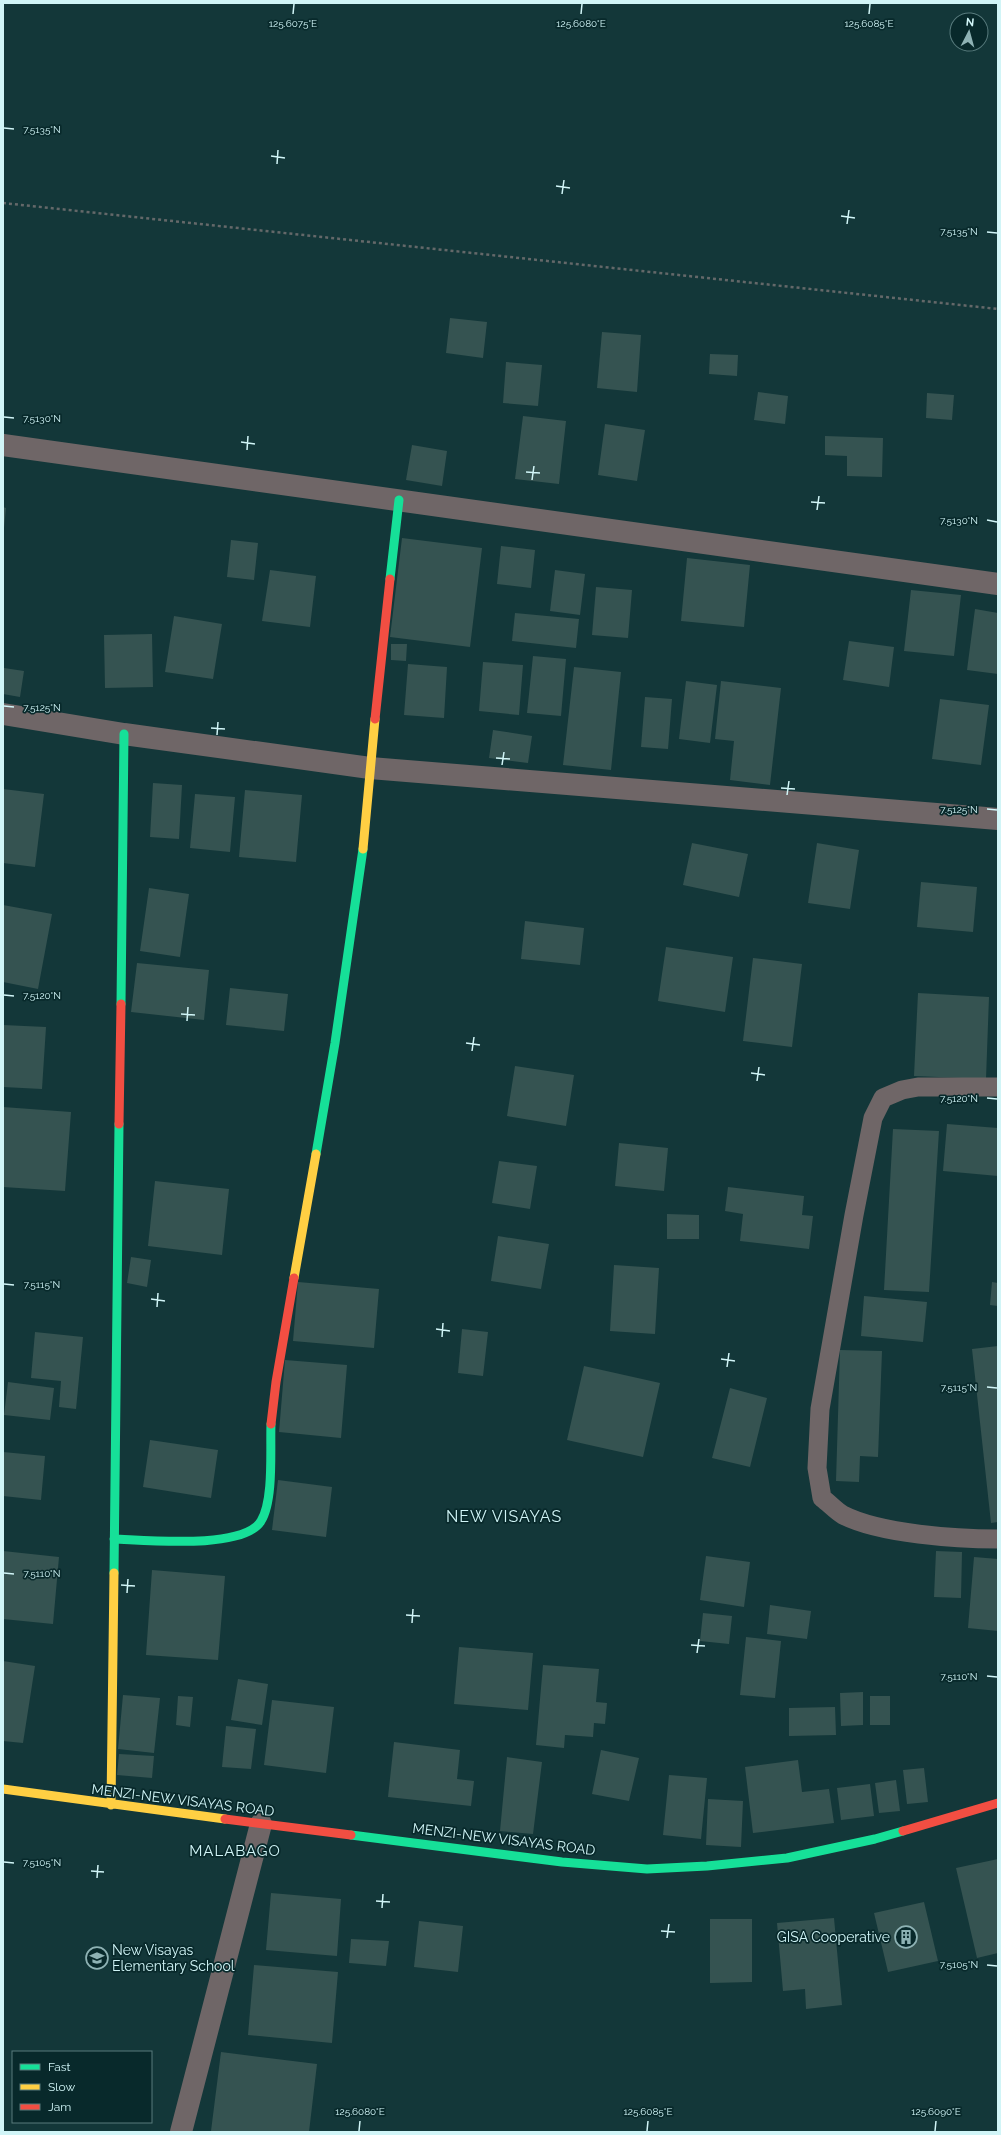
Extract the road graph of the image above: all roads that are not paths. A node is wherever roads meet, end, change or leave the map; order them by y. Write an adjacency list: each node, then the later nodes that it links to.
1 (3, 445): 2 (street)
2 (399, 500): 3 (street); 6 (street)
3 (998, 584)
4 (3, 714): 5 (street)
5 (124, 734): 6 (street); 10 (street)
6 (370, 768): 7 (street); 10 (street)
7 (998, 819)
8 (998, 1087): 9 (lane)
9 (998, 1538)
10 (114, 1539): 13 (street)
11 (3, 1789): 13 (street, MENZI-NEW VISAYAS ROAD)
12 (998, 1803): 14 (street, MENZI-NEW VISAYAS ROAD)
13 (111, 1805): 14 (street, MENZI-NEW VISAYAS ROAD)
14 (260, 1824): 15 (street)
15 (181, 2132)

